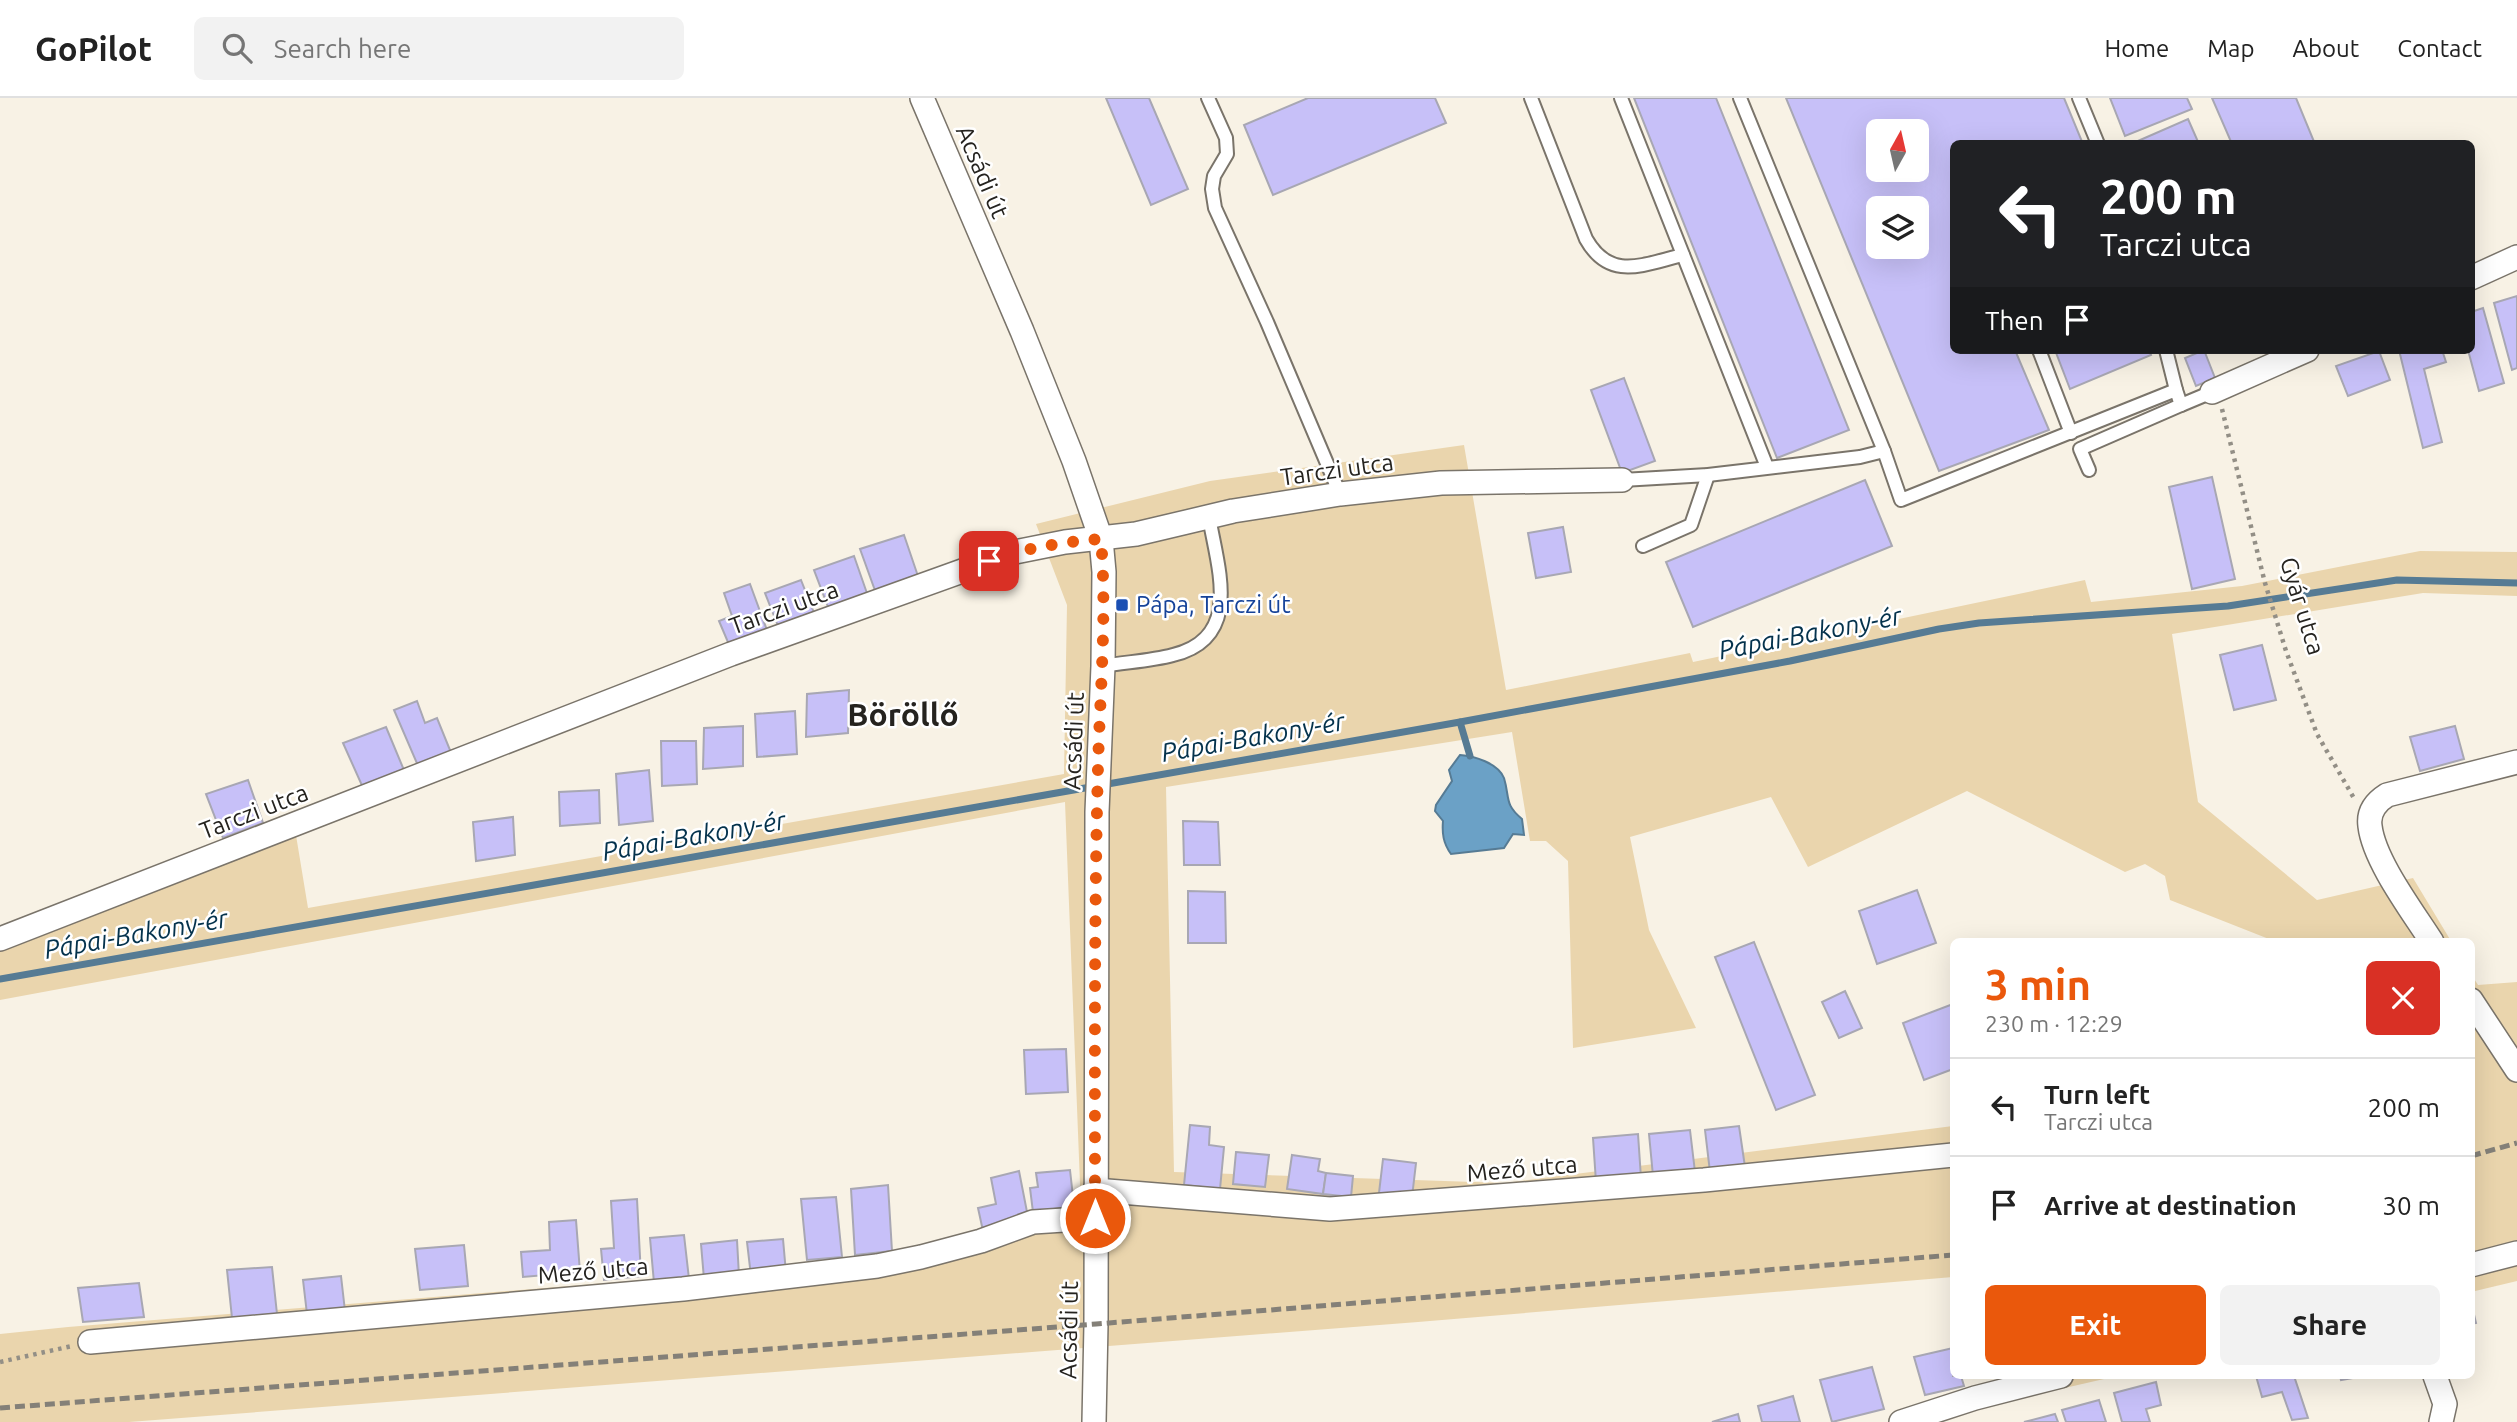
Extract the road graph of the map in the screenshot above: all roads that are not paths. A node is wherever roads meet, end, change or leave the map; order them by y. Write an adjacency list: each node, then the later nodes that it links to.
1 (922, 98): 25 (street, Acsádi út)
2 (1208, 98): 23 (lane)
3 (1531, 98): 8 (lane)
4 (1621, 98): 8 (lane)
5 (1740, 98): 18 (lane)
6 (2079, 98): 7 (lane)
7 (2096, 140)
8 (1683, 255): 19 (lane)
9 (2517, 257): 10 (street)
10 (2475, 276)
11 (2041, 354): 17 (lane)
12 (2167, 354): 14 (lane)
13 (2298, 354): 15 (street)
14 (2176, 390): 16 (lane); 17 (lane)
15 (2214, 391): 16 (lane)
16 (2181, 405): 20 (lane)
17 (2071, 433): 18 (lane)
18 (1884, 451): 19 (lane)
19 (1767, 467): 21 (lane)
20 (2089, 470)
21 (1708, 475): 22 (lane); 26 (lane)
22 (1622, 480): 23 (street, Tarczi utca)
23 (1340, 494): 24 (street, Tarczi utca)
24 (1209, 517): 25 (street, Tarczi utca); 27 (lane)
25 (1101, 539): 27 (street, Acsádi út); 30 (street, Tarczi utca)
26 (1643, 547)
27 (1103, 666): 34 (street, Acsádi út)
28 (2517, 762): 29 (street)
29 (2429, 938)
30 (0, 939)
31 (2477, 1022): 32 (street)
32 (2517, 1070)
33 (1950, 1155): 34 (street, Mező utca)
34 (1095, 1190): 35 (street, Acsádi út)
35 (1095, 1218): 38 (street, Mező utca); 41 (street, Acsádi út)
36 (2517, 1253): 37 (street)
37 (2475, 1264)
38 (90, 1342)
39 (2049, 1379): 42 (street)
40 (2436, 1379): 43 (street)
41 (1094, 1422)
42 (1901, 1422)
43 (2441, 1422)

